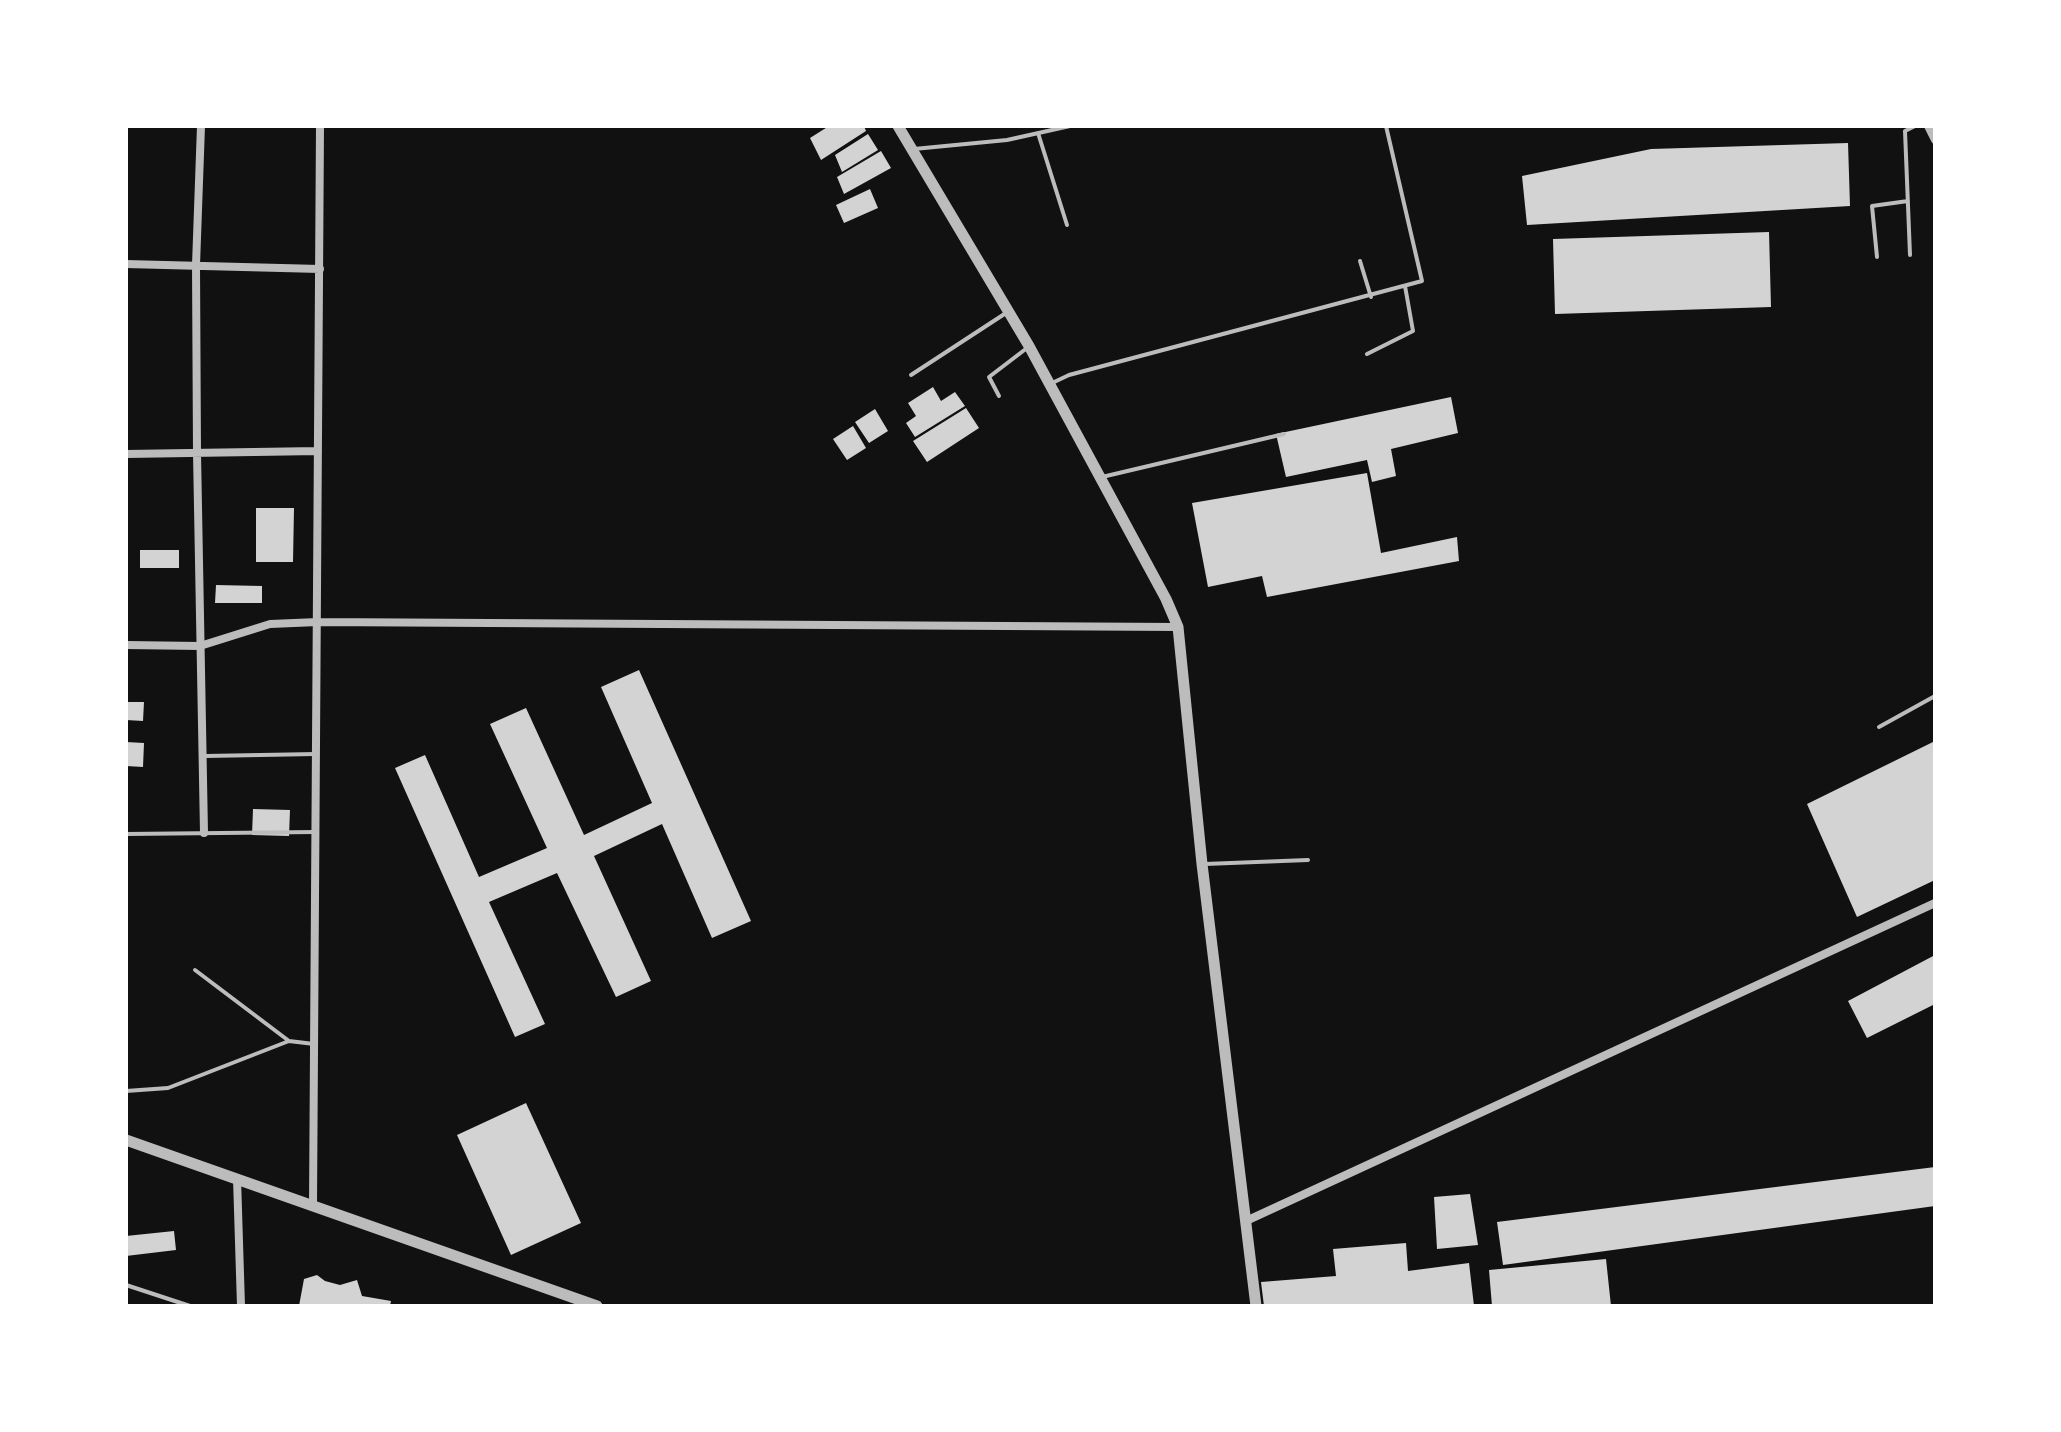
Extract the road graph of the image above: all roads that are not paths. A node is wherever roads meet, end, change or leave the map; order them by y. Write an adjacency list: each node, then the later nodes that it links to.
1 (201, 126): 17 (street)
2 (320, 126): 18 (street)
3 (898, 126): 10 (street)
4 (1070, 126): 8 (lane)
5 (1386, 126): 19 (lane)
6 (1915, 126): 11 (lane)
7 (1928, 126): 9 (street)
8 (1038, 133): 10 (lane); 12 (lane)
9 (1935, 140)
10 (912, 150): 21 (street)
11 (1908, 201): 13 (lane); 14 (lane)
12 (1067, 225)
13 (1910, 255)
14 (1877, 257)
15 (1360, 261): 20 (lane)
16 (126, 264): 17 (street)
17 (196, 265): 18 (street); 29 (street)
18 (320, 269): 28 (street)
19 (1405, 286): 20 (lane); 23 (lane)
20 (1371, 297): 25 (lane)
21 (1008, 311): 22 (street); 24 (lane)
22 (1029, 346): 25 (street); 26 (lane)
23 (1367, 354)
24 (911, 375)
25 (1050, 385): 31 (street)
26 (999, 396)
27 (1284, 434): 31 (lane)
28 (318, 451): 29 (street); 32 (street)
29 (197, 453): 30 (street); 35 (street)
30 (126, 454)
31 (1100, 477): 33 (street)
32 (318, 622): 33 (street); 35 (street); 38 (street)
33 (1178, 627): 44 (street)
34 (126, 645): 35 (street)
35 (200, 646): 39 (street)
36 (1935, 696): 37 (lane)
37 (1879, 727)
38 (316, 754): 39 (lane); 40 (street)
39 (202, 756): 41 (street)
40 (316, 832): 41 (lane); 48 (street)
41 (204, 833): 42 (lane)
42 (126, 834)
43 (1308, 860): 44 (lane)
44 (1202, 864): 53 (street)
45 (1935, 903): 53 (street)
46 (195, 970): 47 (lane)
47 (289, 1041): 48 (lane); 49 (lane)
48 (314, 1044): 52 (street)
49 (126, 1091)
50 (126, 1140): 51 (street)
51 (237, 1178): 52 (street); 56 (street)
52 (313, 1204): 57 (street)
53 (1246, 1221): 58 (street)
54 (126, 1285): 55 (lane)
55 (190, 1306)
56 (241, 1306)
57 (597, 1306)
58 (1256, 1306)

